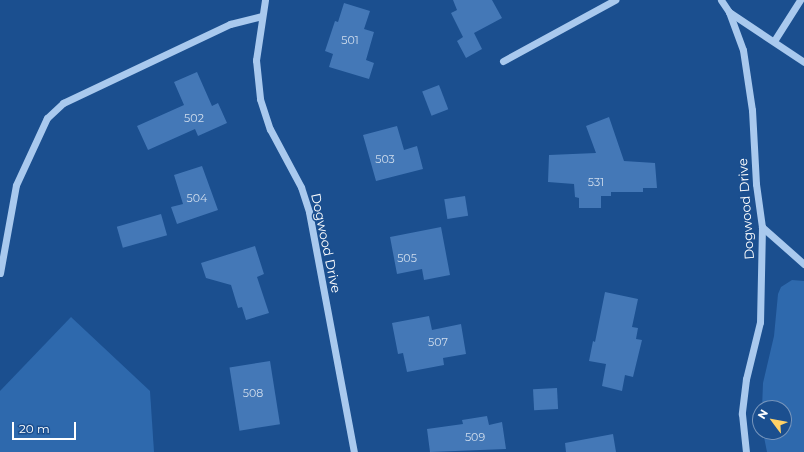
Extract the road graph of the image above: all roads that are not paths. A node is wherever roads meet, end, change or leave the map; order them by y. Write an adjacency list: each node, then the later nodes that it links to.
1 (265, 0): 6 (street, Dogwood Drive)
2 (615, 0): 8 (street)
3 (721, 0): 5 (street)
4 (800, 0): 7 (street)
5 (730, 12): 7 (street); 10 (street, Dogwood Drive)
6 (262, 16): 12 (street); 13 (street, Dogwood Drive)
7 (774, 42): 9 (street)
8 (503, 61)
9 (804, 62)
10 (762, 227): 11 (street); 14 (street, Dogwood Drive)
11 (804, 264)
12 (0, 273)
13 (354, 452)
14 (746, 452)

